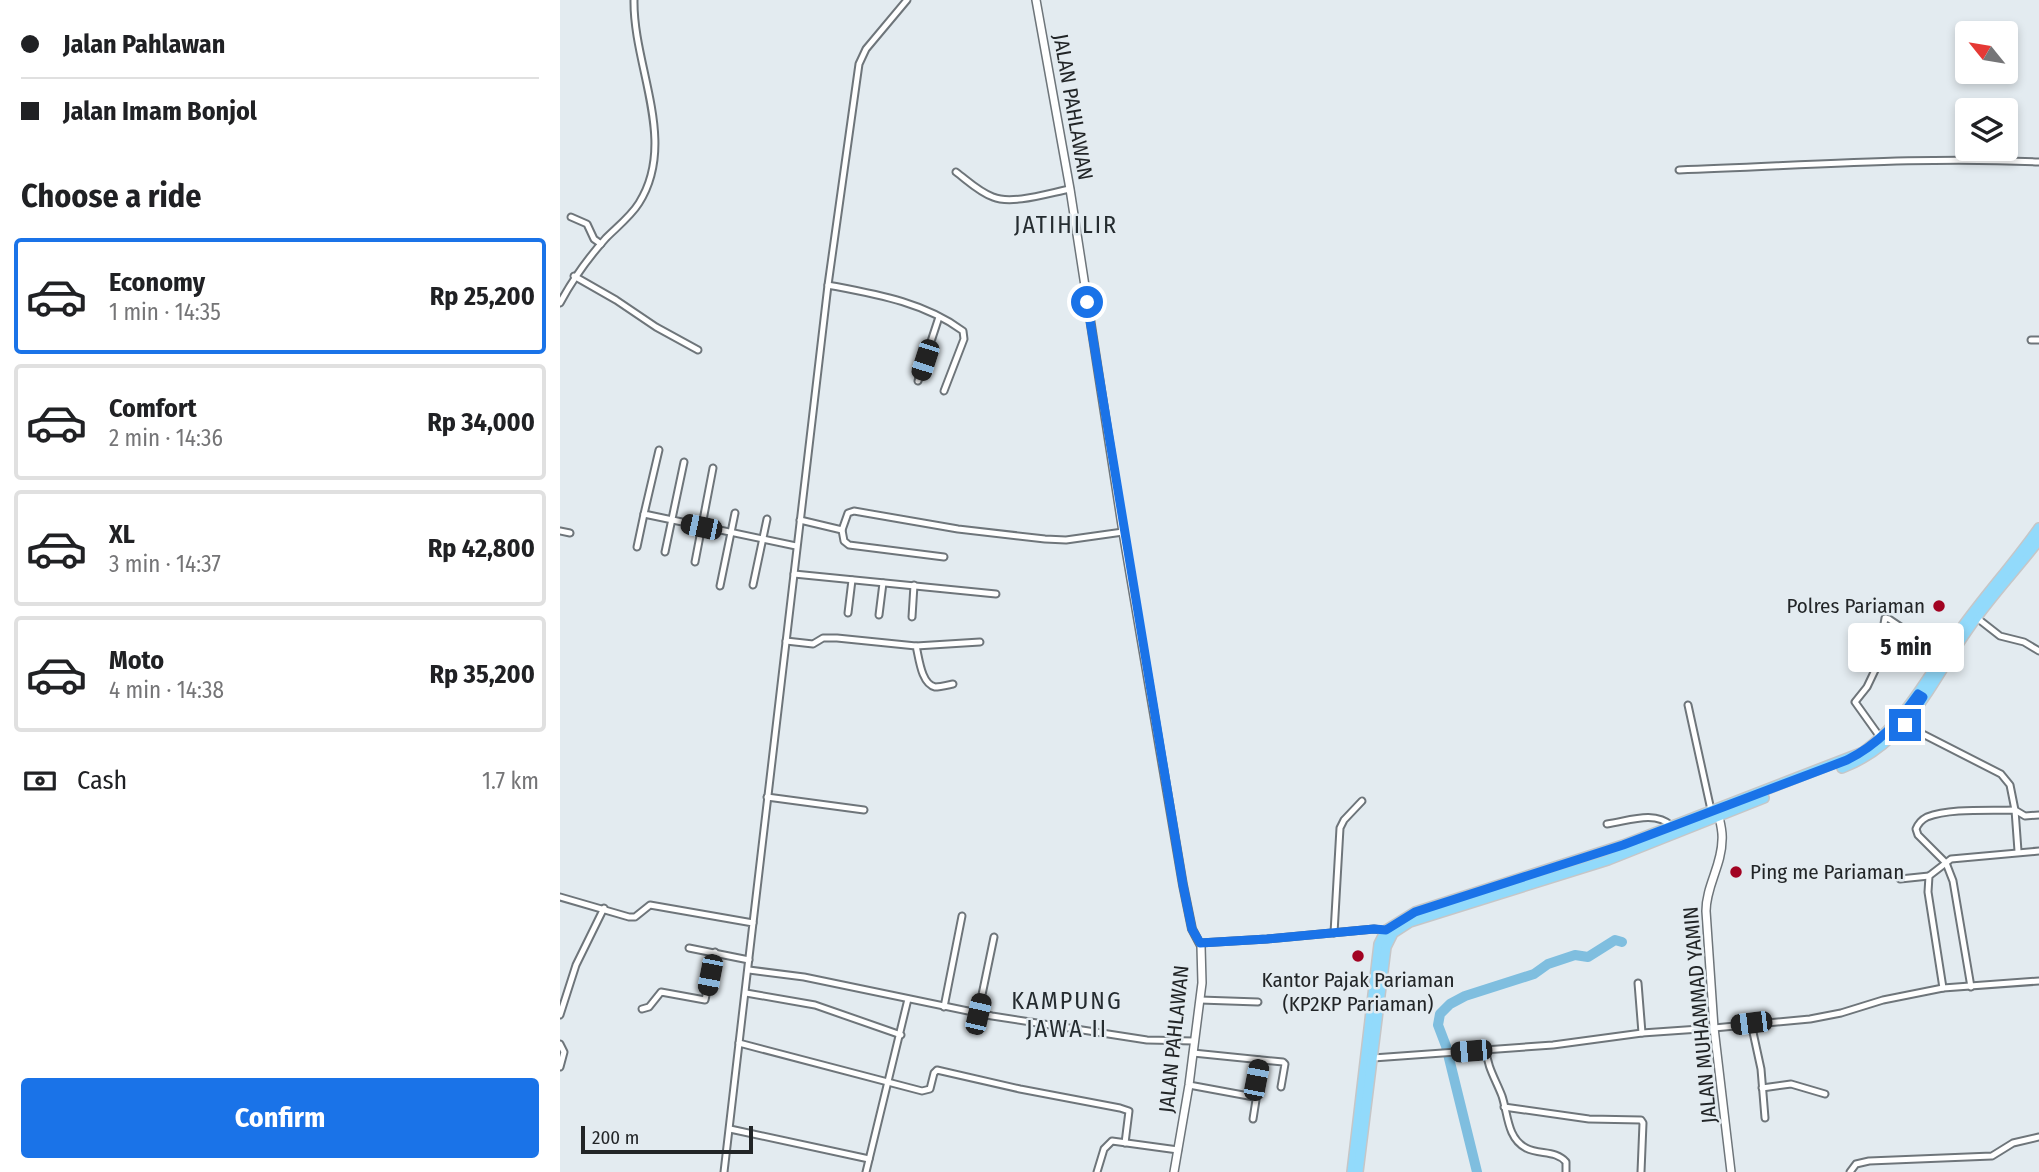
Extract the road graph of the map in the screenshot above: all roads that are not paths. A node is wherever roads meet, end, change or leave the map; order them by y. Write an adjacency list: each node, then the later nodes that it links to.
1 (635, 0): 9 (street)
2 (907, 0): 11 (street)
3 (1036, 0): 7 (street, JALAN PAHLAWAN)
4 (2039, 162): 5 (street)
5 (1679, 170)
6 (956, 172): 7 (street)
7 (1069, 190): 31 (street, JALAN PAHLAWAN)
8 (572, 217): 9 (street)
9 (601, 244): 10 (street)
10 (574, 276): 12 (street); 16 (street)
11 (828, 285): 13 (street); 26 (street)
12 (560, 303)
13 (939, 317): 17 (street); 18 (street)
14 (2031, 340): 15 (street)
15 (2039, 340)
16 (698, 350)
17 (918, 381)
18 (944, 391)
19 (659, 450): 23 (street)
20 (684, 462): 25 (street)
21 (713, 468): 27 (street)
22 (735, 513): 33 (street)
23 (644, 514): 25 (street); 37 (street)
24 (766, 519): 34 (street)
25 (671, 520): 27 (street); 38 (street)
26 (800, 520): 29 (street); 36 (street)
27 (701, 527): 33 (street); 40 (street)
28 (2039, 528): 47 (main road)
29 (842, 530): 31 (street); 39 (street)
30 (560, 531): 32 (street)
31 (1123, 532): 87 (street, JALAN PAHLAWAN)
32 (570, 533)
33 (732, 533): 34 (street); 46 (street)
34 (763, 540): 36 (street); 44 (street)
35 (2039, 540): 47 (main road)
36 (796, 546): 41 (street)
37 (637, 547)
38 (665, 552)
39 (944, 557)
40 (695, 562)
41 (794, 574): 42 (street); 53 (street)
42 (852, 580): 43 (street); 49 (street)
43 (883, 583): 45 (street); 50 (street)
44 (752, 585)
45 (914, 585): 48 (street); 51 (street)
46 (720, 586)
47 (1994, 591): 52 (main road); 57 (main road)
48 (996, 594)
49 (848, 613)
50 (879, 615)
51 (912, 617)
52 (1977, 618): 56 (street); 59 (main road)
53 (786, 641): 55 (street); 64 (street)
54 (980, 642): 55 (street)
55 (916, 646): 58 (street)
56 (2039, 651)
57 (1942, 655): 59 (main road); 62 (street)
58 (953, 684)
59 (1921, 695): 61 (main road); 62 (main road)
60 (1688, 705): 68 (street)
61 (1905, 725): 63 (main road); 67 (street)
62 (1881, 739): 63 (main road)
63 (1822, 772): 68 (main road)
64 (767, 797): 66 (street); 83 (street)
65 (1362, 801): 85 (street)
66 (864, 810)
67 (2015, 810): 69 (street); 74 (street); 76 (street)
68 (1716, 811): 71 (main road); 75 (main road); 106 (street, JALAN MUHAMMAD YAMIN)
69 (2039, 815)
70 (1607, 824): 71 (street)
71 (1672, 826): 72 (main road)
72 (1604, 850): 75 (main road); 79 (main road)
73 (2039, 851): 74 (street)
74 (2018, 852): 76 (street)
75 (1608, 860): 79 (main road)
76 (1946, 863): 77 (street); 94 (street)
77 (1929, 876): 78 (street); 95 (street)
78 (1900, 878)
79 (1504, 888): 84 (main road)
80 (560, 897): 81 (street)
81 (604, 908): 83 (street); 104 (street)
82 (962, 916): 100 (street)
83 (752, 923): 90 (street)
84 (1388, 931): 85 (street); 102 (main road)
85 (1334, 933): 87 (street)
86 (994, 937): 103 (street)
87 (1200, 943): 98 (street, JALAN PAHLAWAN)
88 (689, 948): 89 (street)
89 (715, 952): 90 (street); 101 (street)
90 (749, 960): 91 (street)
91 (749, 970): 96 (street); 97 (street)
92 (2039, 981): 94 (street)
93 (1638, 983): 107 (street)
94 (1971, 987): 95 (street)
95 (1943, 988): 105 (street)
96 (746, 993): 108 (street); 110 (street)
97 (908, 999): 100 (street); 108 (street)
98 (1200, 1000): 99 (street); 109 (street, JALAN PAHLAWAN)
99 (1258, 1002)
100 (944, 1007): 103 (street)
101 (642, 1009)
102 (1374, 1012): 114 (main road); 131 (main road)
103 (978, 1014): 109 (street)
104 (560, 1015)
105 (1751, 1023): 106 (street); 121 (street)
106 (1714, 1028): 107 (street); 140 (street, JALAN MUHAMMAD YAMIN)
107 (1642, 1032): 112 (street)
108 (901, 1035): 117 (street)
109 (1195, 1041): 113 (street, JALAN PAHLAWAN)
110 (739, 1043): 117 (street); 126 (street)
111 (560, 1044): 116 (street)
112 (1486, 1049): 114 (street); 123 (street)
113 (1193, 1053): 115 (street); 119 (street, JALAN PAHLAWAN)
114 (1371, 1058): 131 (main road)
115 (1259, 1060): 118 (street); 120 (street)
116 (560, 1067)
117 (889, 1083): 128 (street); 130 (street)
118 (1255, 1083)
119 (1189, 1085): 125 (street); 129 (street, JALAN PAHLAWAN)
120 (1282, 1087)
121 (1762, 1088): 122 (street); 124 (street)
122 (1825, 1094)
123 (1504, 1107): 138 (street); 139 (street)
124 (1765, 1118)
125 (1252, 1119)
126 (730, 1129): 130 (street); 132 (street)
127 (2039, 1137): 141 (street)
128 (1125, 1143): 129 (street); 134 (street)
129 (1178, 1150): 135 (street, JALAN PAHLAWAN)
130 (869, 1159): 133 (street)
131 (1357, 1159): 136 (main road); 137 (main road)
132 (724, 1172)
133 (866, 1172)
134 (1097, 1172)
135 (1174, 1172)
136 (1352, 1172)
137 (1358, 1172)
138 (1566, 1172)
139 (1641, 1172)
140 (1731, 1172)
141 (1850, 1172)

